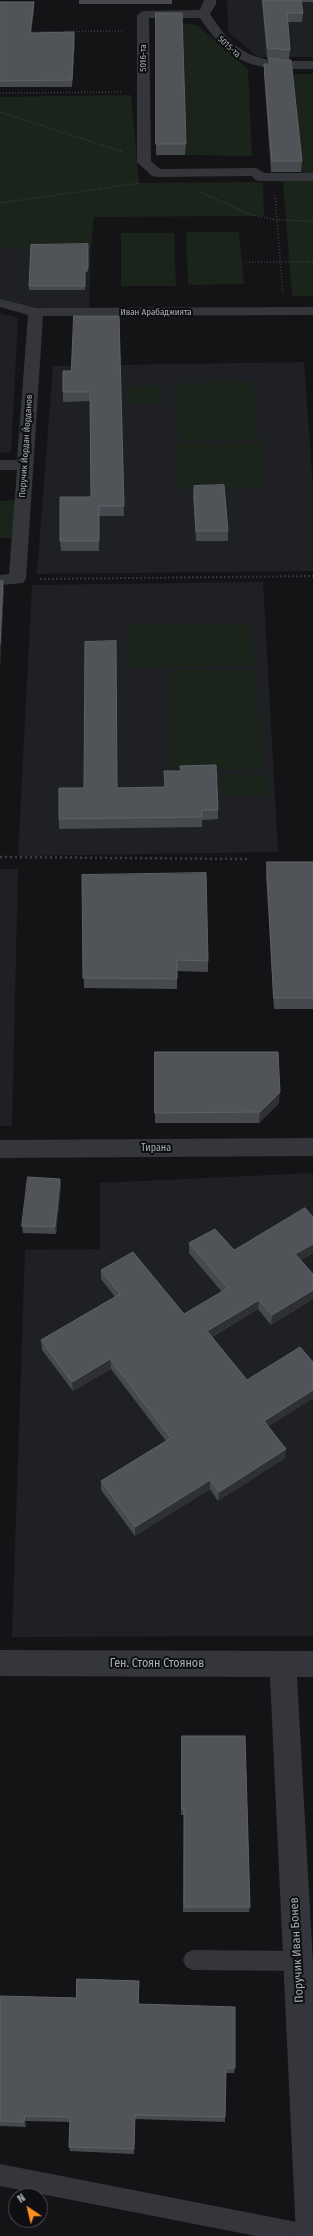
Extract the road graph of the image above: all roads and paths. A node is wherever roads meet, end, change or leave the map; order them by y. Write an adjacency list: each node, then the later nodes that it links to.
1 (210, 0): 2 (street)
2 (204, 14): 3 (street, 5016-та); 5 (street, 5015-та)
3 (143, 31): 4 (path); 6 (street, 5016-та)
4 (24, 33)
5 (313, 65)
6 (144, 92): 7 (path); 8 (street, 5016-та)
7 (0, 93)
8 (157, 172): 9 (street); 11 (path)
9 (274, 177): 10 (street); 12 (path)
10 (313, 177)
11 (0, 203)
12 (277, 220): 13 (path); 15 (path)
13 (313, 220)
14 (246, 262): 15 (path)
15 (281, 262): 16 (path); 18 (path)
16 (313, 262)
17 (0, 303): 20 (street, Иван Арабаджията)
18 (285, 311): 19 (street, Иван Арабаджията); 20 (street, Иван Арабаджията)
19 (313, 311)
20 (36, 312): 22 (street, Поручик Йордан Йорданов)
21 (0, 465): 22 (street)
22 (25, 465): 24 (street, Поручик Йордан Йорданов)
23 (313, 576): 24 (path)
24 (17, 579): 25 (street)
25 (0, 580)
26 (0, 856): 27 (path)
27 (247, 860)
28 (313, 1147): 29 (street, Тирана)
29 (0, 1149)
30 (0, 1663): 31 (street, Ген. Стоян Стоянов)
31 (283, 1664): 32 (street, Ген. Стоян Стоянов); 34 (street, Поручик Иван Бонев)
32 (313, 1664)
33 (193, 1960): 34 (lane)
34 (298, 1961): 36 (street, Поручик Иван Бонев)
35 (0, 2175): 36 (lane)
36 (312, 2236)

